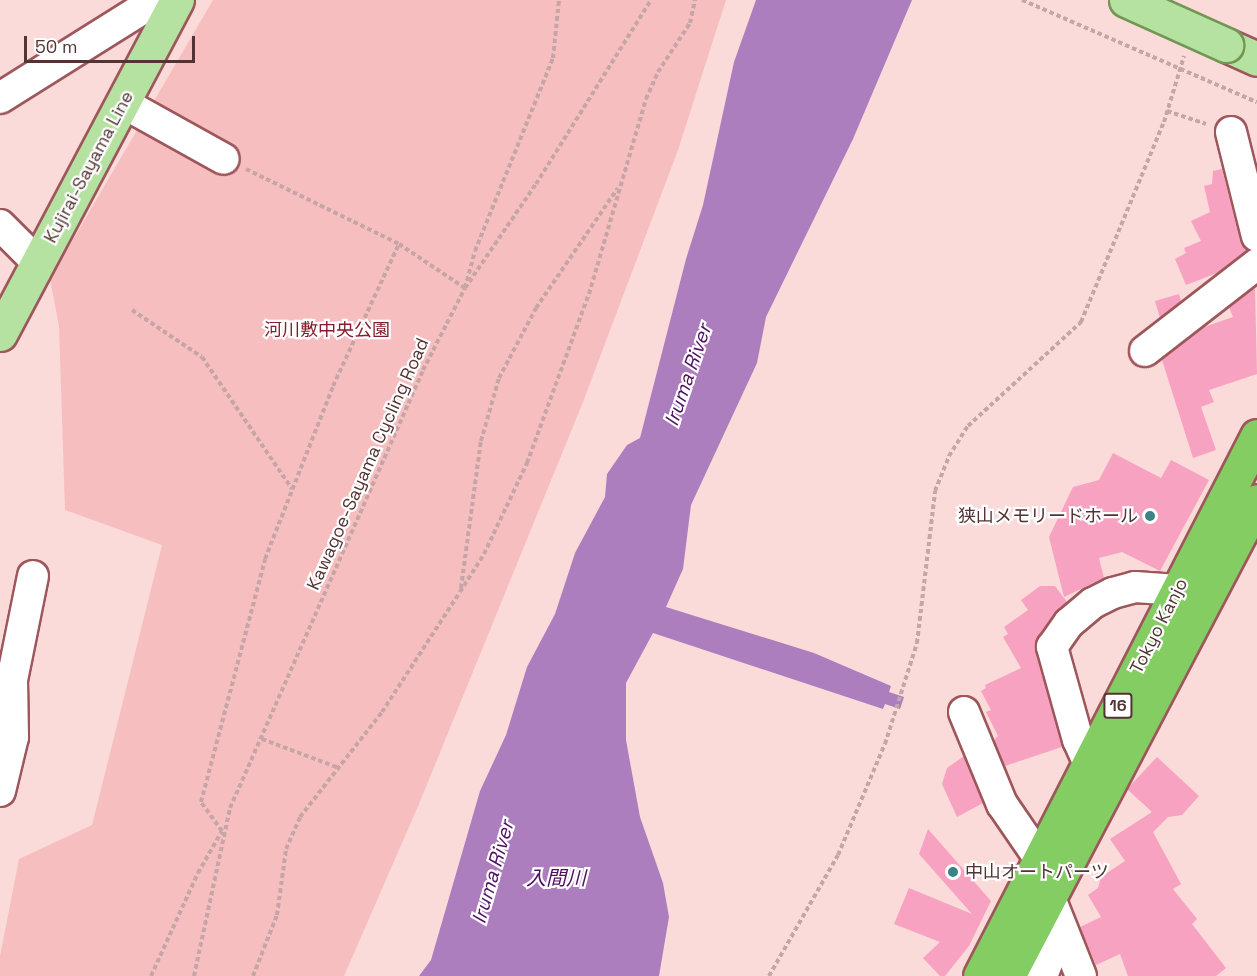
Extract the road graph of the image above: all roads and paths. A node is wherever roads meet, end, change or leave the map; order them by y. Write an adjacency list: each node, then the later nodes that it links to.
1 (156, 0): 8 (street)
2 (177, 0): 13 (main road, Kujirai-Sayama Line)
3 (559, 0): 23 (path)
4 (651, 0): 23 (path, Kawagoe-Sayama Cycling Road)
5 (695, 0): 17 (path)
6 (1022, 0): 12 (path, bridge)
7 (1126, 0): 10 (main road, bridge)
8 (120, 9): 11 (street)
9 (1188, 46): 14 (path)
10 (1257, 59)
11 (6, 85)
12 (1257, 102)
13 (123, 104): 16 (street); 21 (main road, Kujirai-Sayama Line)
14 (1167, 111): 15 (path); 46 (path)
15 (1231, 132): 19 (street)
16 (224, 159): 20 (path)
17 (621, 184): 33 (path); 33 (path)
18 (0, 225): 21 (street)
19 (1257, 236)
20 (399, 244): 23 (path); 29 (path)
21 (38, 263): 25 (main road, Kujirai-Sayama Line)
22 (1257, 264): 26 (street)
23 (465, 288): 35 (path, Kawagoe-Sayama Cycling Road)
24 (132, 310): 29 (path)
25 (0, 334)
26 (1145, 351)
27 (1257, 436): 28 (highway, Tokyo Kanjo / 16)
28 (1249, 468): 32 (highway, Tokyo Kanjo / 16)
29 (292, 490): 39 (path)
30 (1257, 501): 41 (highway, Tokyo Kanjo / 16)
31 (33, 576): 38 (street)
32 (1178, 590): 36 (highway, Tokyo Kanjo / 16); 36 (street)
33 (460, 592): 37 (path)
34 (964, 712): 40 (street)
35 (262, 739): 37 (path); 39 (path, Kawagoe-Sayama Cycling Road)
36 (1088, 762): 40 (highway, Tokyo Kanjo / 16)
37 (339, 768): 45 (path)
38 (0, 791)
39 (222, 831): 43 (path); 44 (path, Kawagoe-Sayama Cycling Road)
40 (1039, 858): 47 (highway, Tokyo Kanjo / 16)
41 (1048, 893): 42 (street); 48 (highway, Tokyo Kanjo / 16)
42 (1061, 928): 49 (street); 50 (street)
43 (152, 976)
44 (194, 976)
45 (253, 976)
46 (769, 976)
47 (980, 976)
48 (1008, 976)
49 (1041, 976)
50 (1081, 976)

